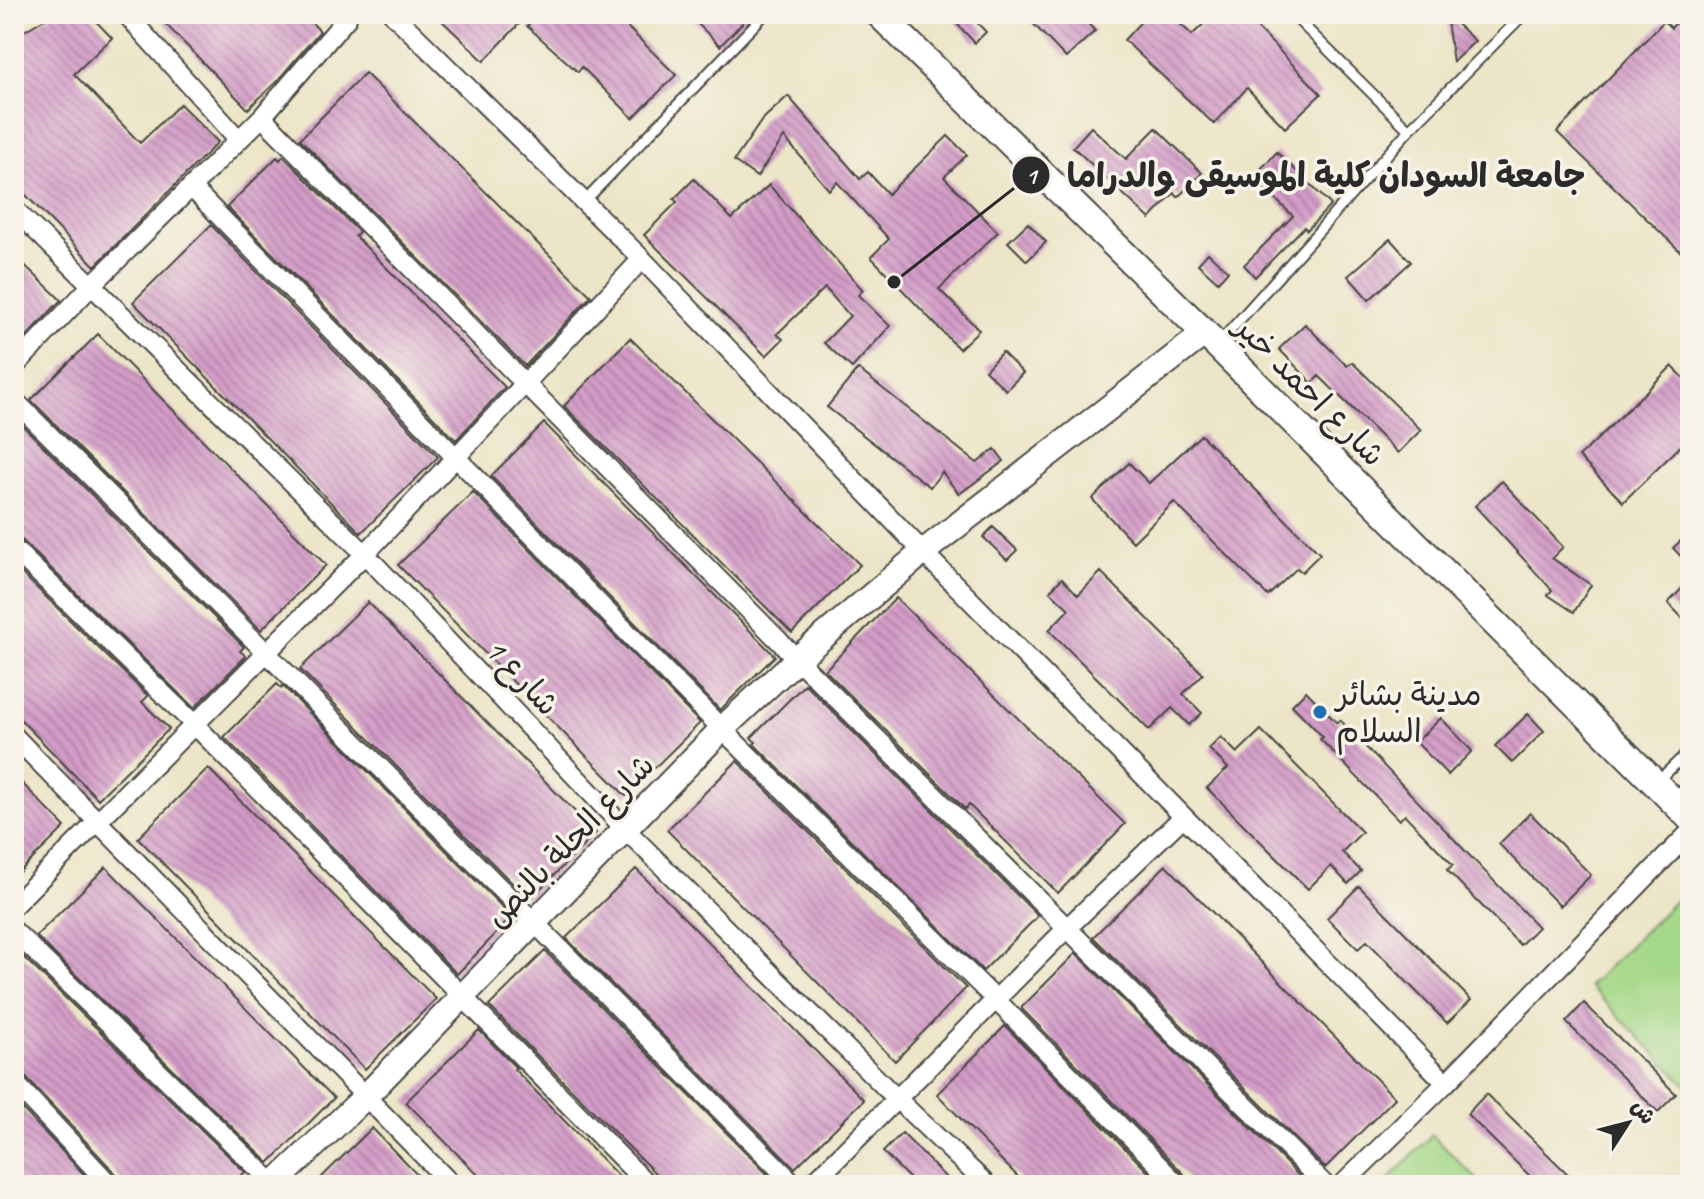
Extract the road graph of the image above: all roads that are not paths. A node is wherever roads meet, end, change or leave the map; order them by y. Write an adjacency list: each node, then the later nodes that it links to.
1 (126, 14): 10 (street)
2 (393, 14): 12 (street)
3 (765, 14): 12 (lane)
4 (879, 14): 16 (main road, شارع احمد خير)
5 (1292, 14): 9 (lane)
6 (1524, 14): 9 (lane)
7 (348, 15): 8 (street)
8 (262, 117): 10 (street); 18 (street)
9 (1409, 130): 16 (lane)
10 (239, 140): 11 (street)
11 (191, 187): 15 (street); 20 (street)
12 (584, 202): 14 (street)
13 (14, 209): 15 (street, شارع 1)
14 (642, 259): 18 (street); 22 (street)
15 (92, 285): 17 (street); 23 (street, شارع 1)
16 (1211, 339): 22 (street, شارع الحلة بالنص); 30 (main road, شارع احمد خير)
17 (14, 367)
18 (526, 383): 20 (street); 25 (street)
19 (14, 400): 24 (street)
20 (454, 458): 23 (street); 27 (street)
21 (14, 549): 26 (street)
22 (923, 552): 25 (street, شارع الحلة بالنص); 31 (street)
23 (365, 554): 24 (street); 34 (street, شارع 1)
24 (267, 651): 26 (street); 37 (street)
25 (797, 659): 27 (street, شارع الحلة بالنص); 38 (street)
26 (193, 723): 33 (street); 40 (street)
27 (722, 729): 34 (street, شارع الحلة بالنص); 41 (street)
28 (14, 736): 33 (street)
29 (1690, 750): 30 (lane)
30 (1655, 784): 32 (main road, شارع احمد خير)
31 (1183, 817): 38 (street); 43 (street)
32 (1690, 818)
33 (99, 821): 36 (street); 44 (street)
34 (626, 830): 37 (street, شارع الحلة بالنص); 45 (street, شارع 1)
35 (1690, 832): 43 (street)
36 (14, 905)
37 (534, 925): 40 (street, شارع الحلة بالنص); 50 (street)
38 (1067, 928): 41 (street); 54 (street)
39 (14, 931): 47 (street)
40 (462, 998): 44 (street, شارع الحلة بالنص); 49 (street)
41 (995, 999): 45 (street); 53 (street)
42 (14, 1082): 46 (street)
43 (1446, 1083): 55 (street)
44 (364, 1098): 47 (street, شارع الحلة بالنص); 48 (street)
45 (897, 1099): 51 (street); 52 (street, شارع 1)
46 (110, 1185)
47 (274, 1185)
48 (452, 1185)
49 (648, 1185)
50 (795, 1185)
51 (811, 1185)
52 (987, 1185)
53 (1178, 1185)
54 (1325, 1185)
55 (1342, 1185)

